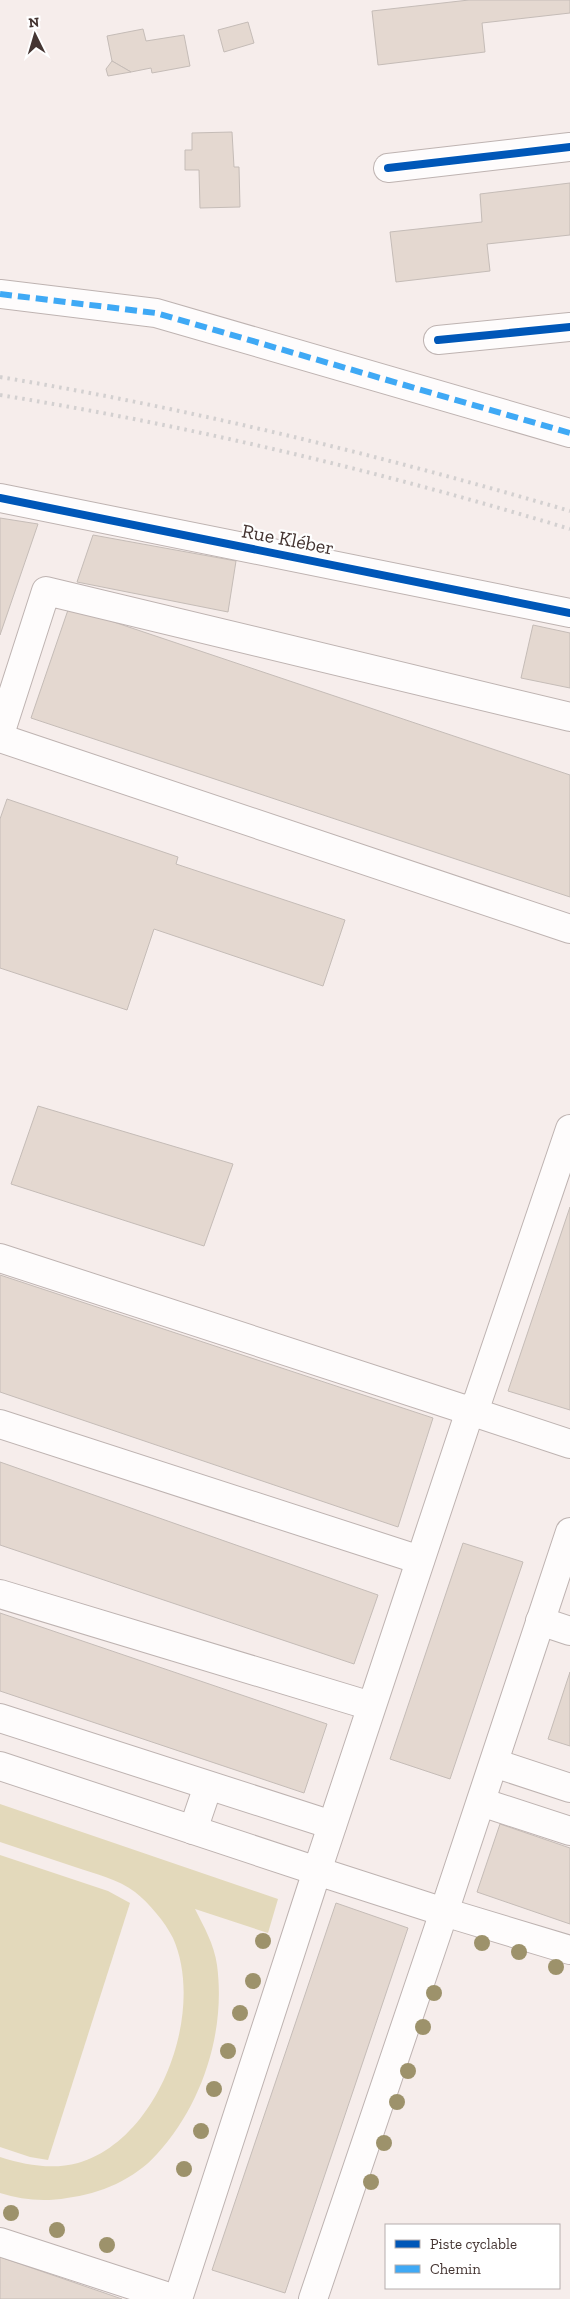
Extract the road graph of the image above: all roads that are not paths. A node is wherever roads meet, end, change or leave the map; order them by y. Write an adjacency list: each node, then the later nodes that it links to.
1 (570, 147): 2 (street)
2 (388, 168)
3 (0, 294): 6 (street)
4 (570, 327): 5 (street)
5 (438, 340)
6 (570, 433)
7 (0, 498): 8 (street, Rue Kléber)
8 (570, 613)
9 (9, 677): 10 (street); 11 (street)
10 (570, 717)
11 (0, 734)
12 (0, 738): 13 (street)
13 (570, 929)
14 (570, 1129): 16 (street)
15 (0, 1258): 16 (street)
16 (470, 1411): 18 (street); 20 (street)
17 (0, 1424): 20 (street)
18 (570, 1444)
19 (570, 1532): 21 (street)
20 (420, 1560): 25 (street)
21 (564, 1573): 23 (street)
22 (0, 1594): 25 (street)
23 (540, 1621): 24 (street); 27 (street)
24 (570, 1631)
25 (372, 1706): 32 (street)
26 (0, 1718): 29 (street)
27 (494, 1763): 30 (street); 31 (street)
28 (0, 1766): 33 (street)
29 (208, 1786): 32 (street); 33 (street)
30 (570, 1788)
31 (481, 1802): 34 (street); 36 (street)
32 (332, 1825): 35 (street)
33 (193, 1830): 35 (street)
34 (570, 1831)
35 (316, 1872): 36 (street); 39 (street)
36 (444, 1912): 37 (street); 40 (street)
37 (570, 1950)
38 (0, 2242): 39 (street)
39 (176, 2299)
40 (313, 2299)

